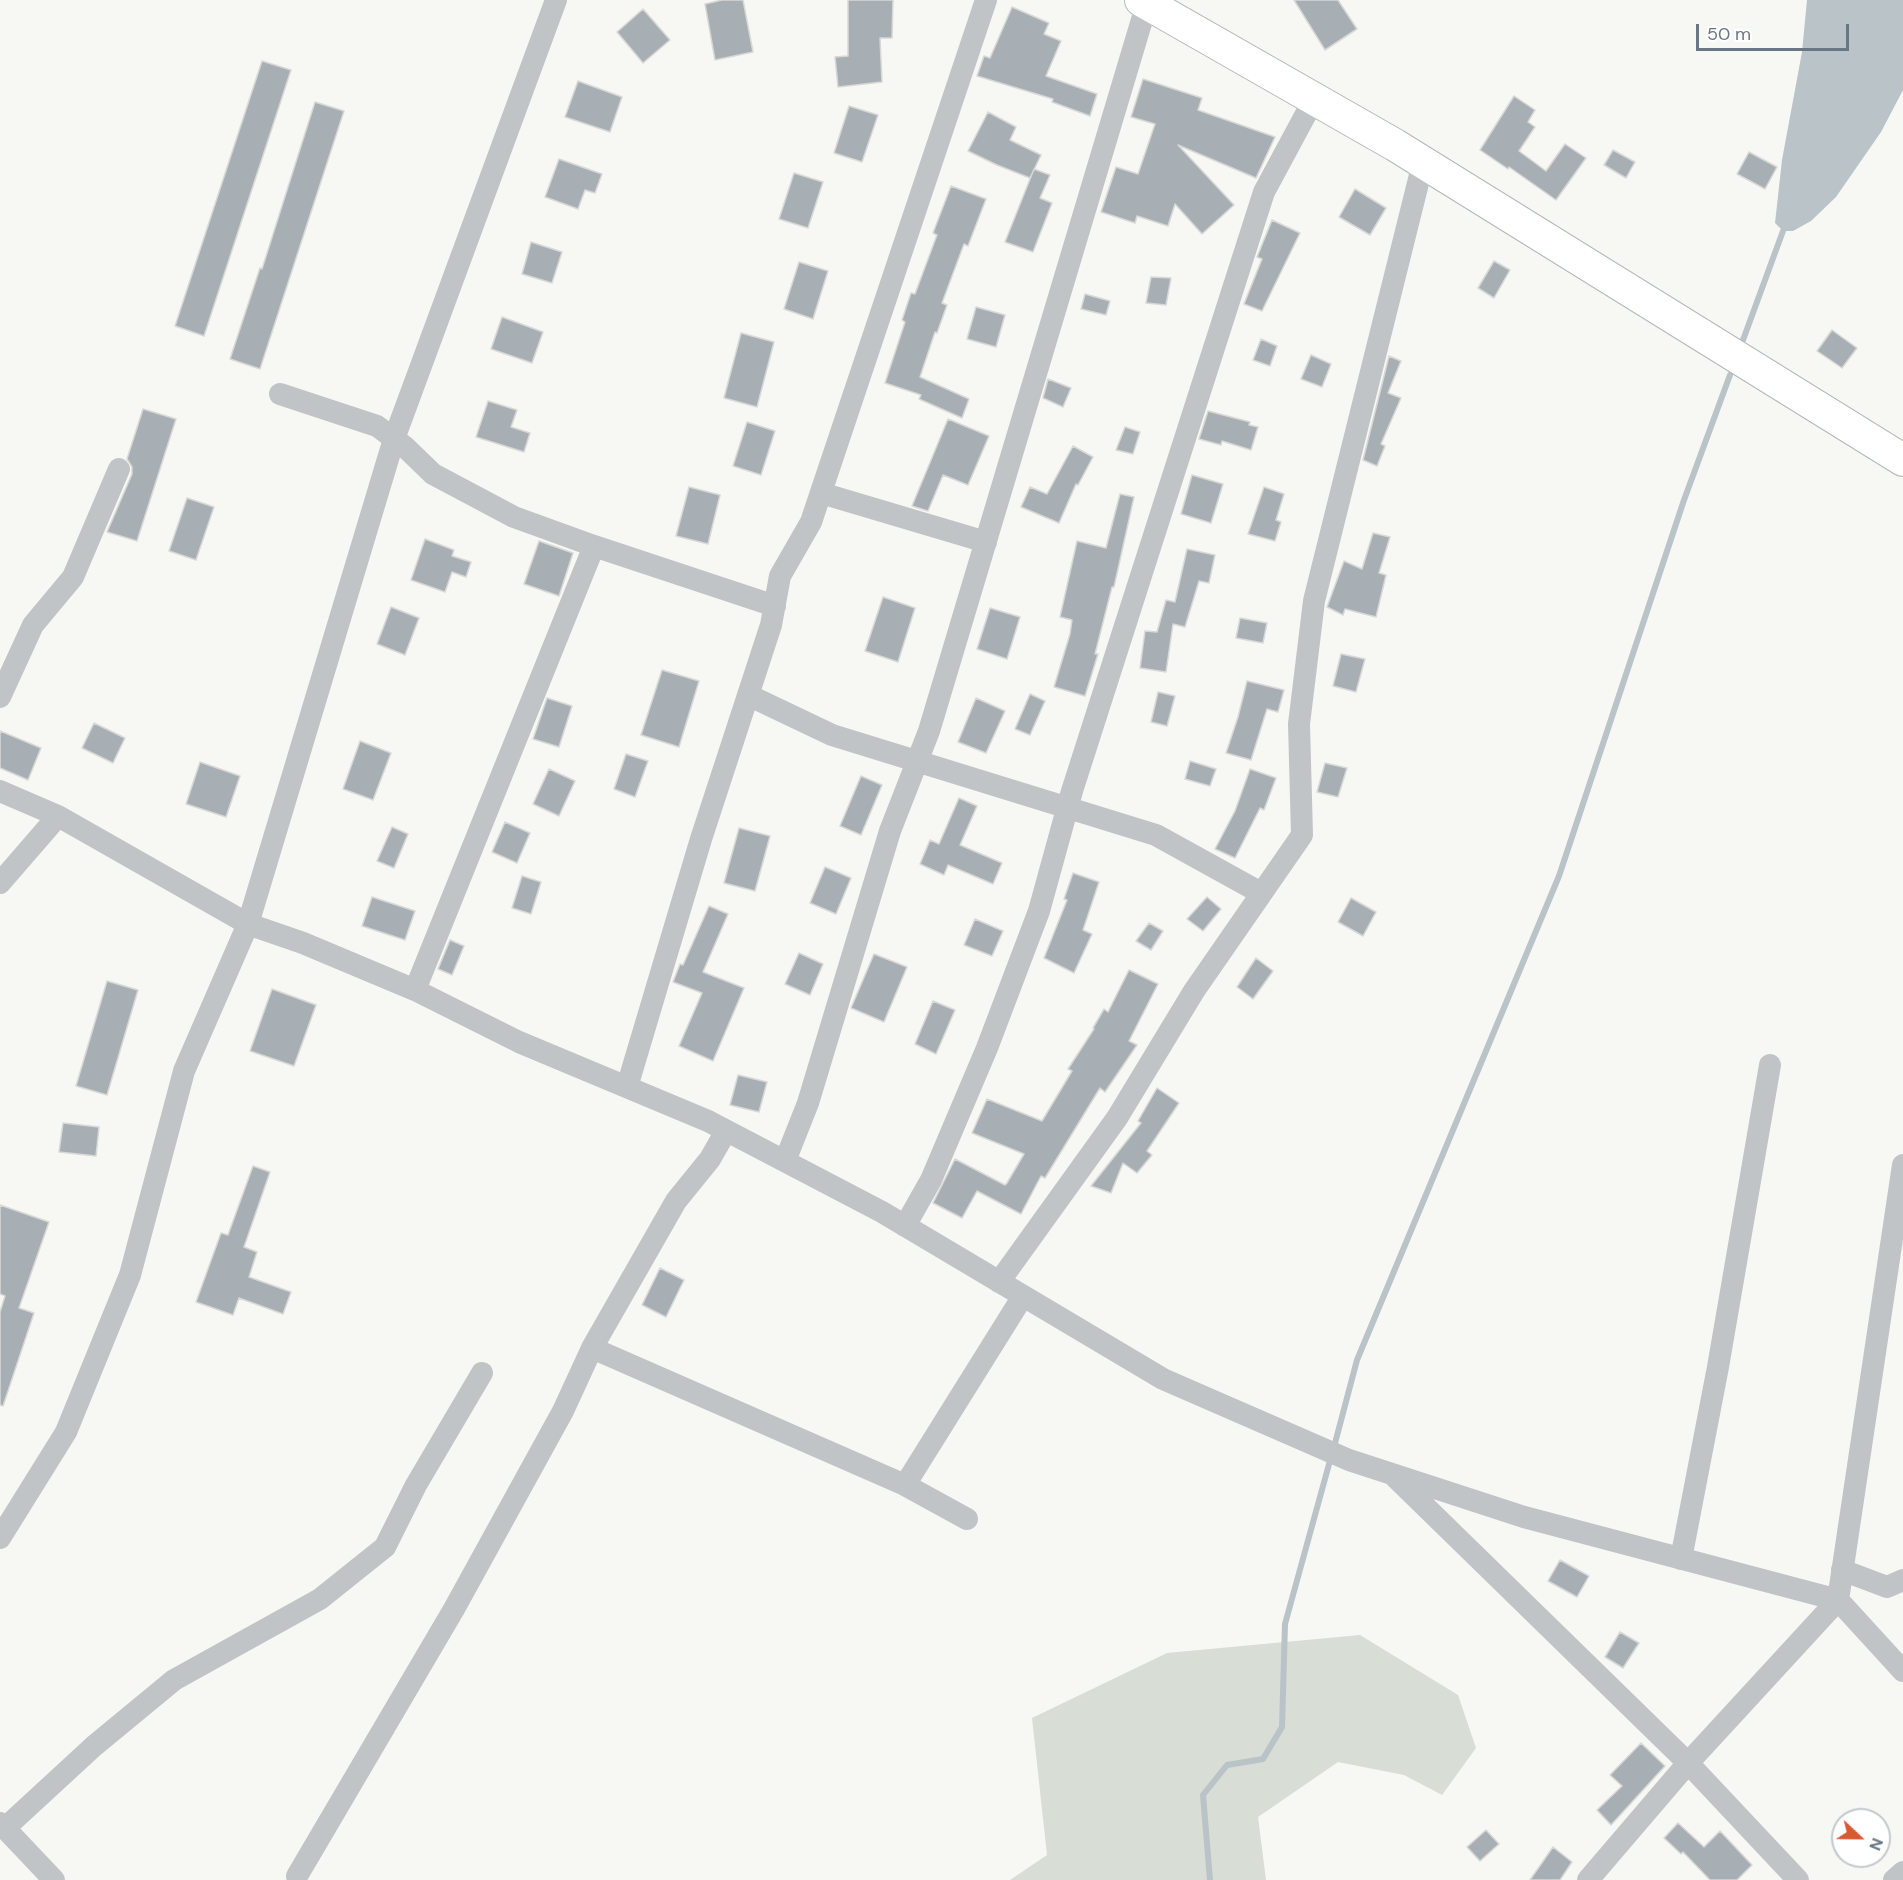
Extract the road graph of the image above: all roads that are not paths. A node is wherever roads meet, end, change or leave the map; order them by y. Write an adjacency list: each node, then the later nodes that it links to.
1 (556, 0): 7 (street)
2 (986, 0): 10 (street)
3 (1144, 2): 4 (street); 11 (street)
4 (1314, 99): 5 (street); 18 (street)
5 (1423, 162): 8 (street); 21 (street)
6 (280, 394): 7 (street)
7 (394, 439): 12 (street); 22 (street)
8 (1903, 460)
9 (119, 468): 15 (street)
10 (821, 493): 11 (street); 13 (street)
11 (986, 542): 16 (street)
12 (594, 546): 13 (street); 23 (street)
13 (775, 606): 14 (street)
14 (748, 695): 16 (street); 25 (street)
15 (0, 697)
16 (917, 761): 18 (street); 27 (street)
17 (0, 792): 19 (street)
18 (1067, 809): 21 (street); 29 (street)
19 (58, 816): 20 (street); 22 (street)
20 (0, 883)
21 (1261, 893): 30 (street)
22 (248, 924): 23 (street); 37 (street)
23 (415, 990): 25 (street)
24 (1770, 1065): 38 (street)
25 (627, 1087): 26 (street)
26 (726, 1131): 27 (street); 32 (street)
27 (785, 1161): 29 (street)
28 (1903, 1166): 39 (street)
29 (904, 1226): 30 (street)
30 (999, 1282): 31 (street)
31 (1023, 1296): 34 (street); 35 (street)
32 (592, 1348): 35 (street); 46 (street)
33 (482, 1373): 44 (street)
34 (1393, 1474): 38 (street); 43 (street)
35 (905, 1485): 36 (street)
36 (967, 1519)
37 (0, 1538)
38 (1681, 1559): 41 (street)
39 (1842, 1570): 40 (street); 41 (street)
40 (1903, 1580)
41 (1838, 1600): 42 (street); 43 (street)
42 (1903, 1671)
43 (1688, 1763): 48 (street); 49 (street)
44 (3, 1825): 47 (street)
45 (1903, 1872): 50 (street)
46 (297, 1876)
47 (54, 1880)
48 (1588, 1880)
49 (1798, 1880)
50 (1894, 1880)

